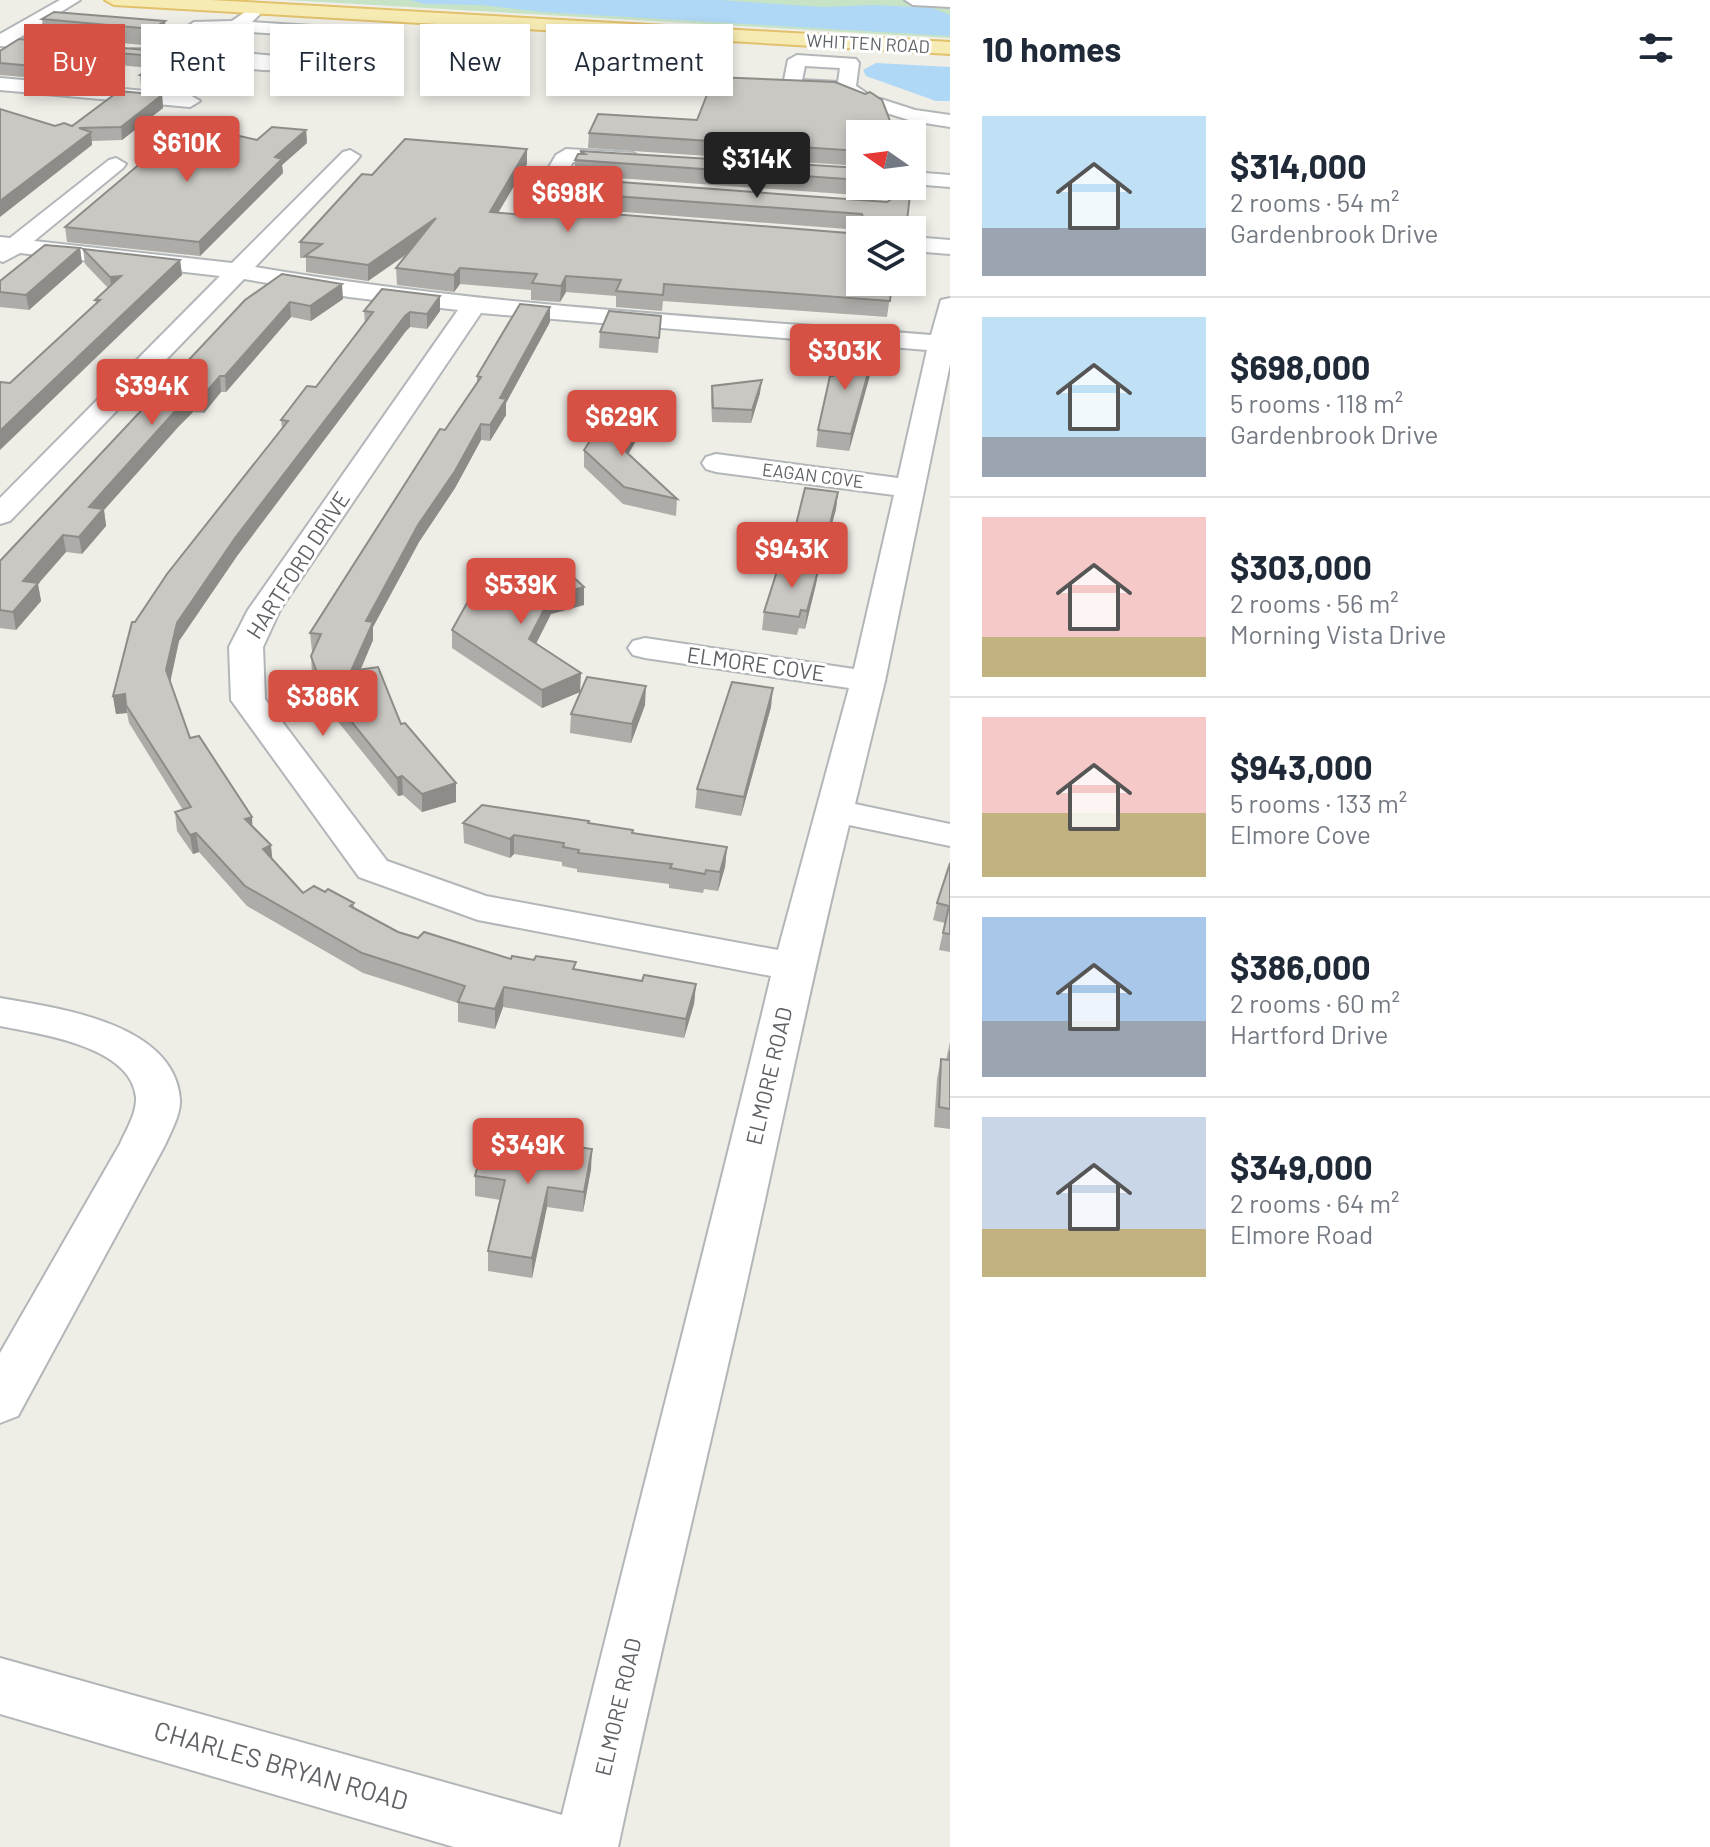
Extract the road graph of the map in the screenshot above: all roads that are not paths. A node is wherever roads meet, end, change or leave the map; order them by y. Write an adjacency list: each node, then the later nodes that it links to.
1 (114, 0): 5 (main road, WHITTEN ROAD)
2 (913, 0): 3 (street)
3 (949, 3)
4 (74, 8): 7 (street)
5 (258, 8): 9 (street); 13 (main road, WHITTEN ROAD)
6 (169, 23): 8 (street)
7 (28, 24)
8 (172, 24)
9 (234, 24)
10 (231, 26): 10 (street)
11 (24, 27): 12 (street)
12 (24, 43)
13 (950, 48)
14 (795, 73): 17 (street)
15 (0, 84): 16 (street)
16 (190, 101)
17 (904, 120)
18 (950, 121): 19 (street)
19 (926, 123)
20 (350, 156): 31 (street)
21 (659, 161): 25 (street)
22 (116, 164): 30 (street)
23 (926, 179): 24 (street)
24 (950, 181)
25 (550, 182): 26 (street); 27 (street)
26 (582, 185)
27 (625, 222)
28 (926, 245): 29 (street)
29 (950, 247)
30 (5, 249): 31 (street)
31 (240, 271): 32 (street); 36 (street)
32 (474, 305): 33 (street); 41 (street, HARTFORD DRIVE)
33 (948, 331): 35 (street, ELMORE ROAD)
34 (716, 463): 35 (street, EAGAN COVE)
35 (910, 488): 38 (street, ELMORE ROAD)
36 (0, 515)
37 (645, 648): 38 (street, ELMORE COVE)
38 (868, 681): 39 (street, ELMORE ROAD)
39 (836, 811): 40 (street); 41 (street, ELMORE ROAD)
40 (950, 835)
41 (794, 967): 46 (street, ELMORE ROAD)
42 (0, 1012): 43 (street)
43 (0, 1401)
44 (0, 1686): 45 (street, CHARLES BRYAN ROAD)
45 (562, 1847)
46 (586, 1847)

